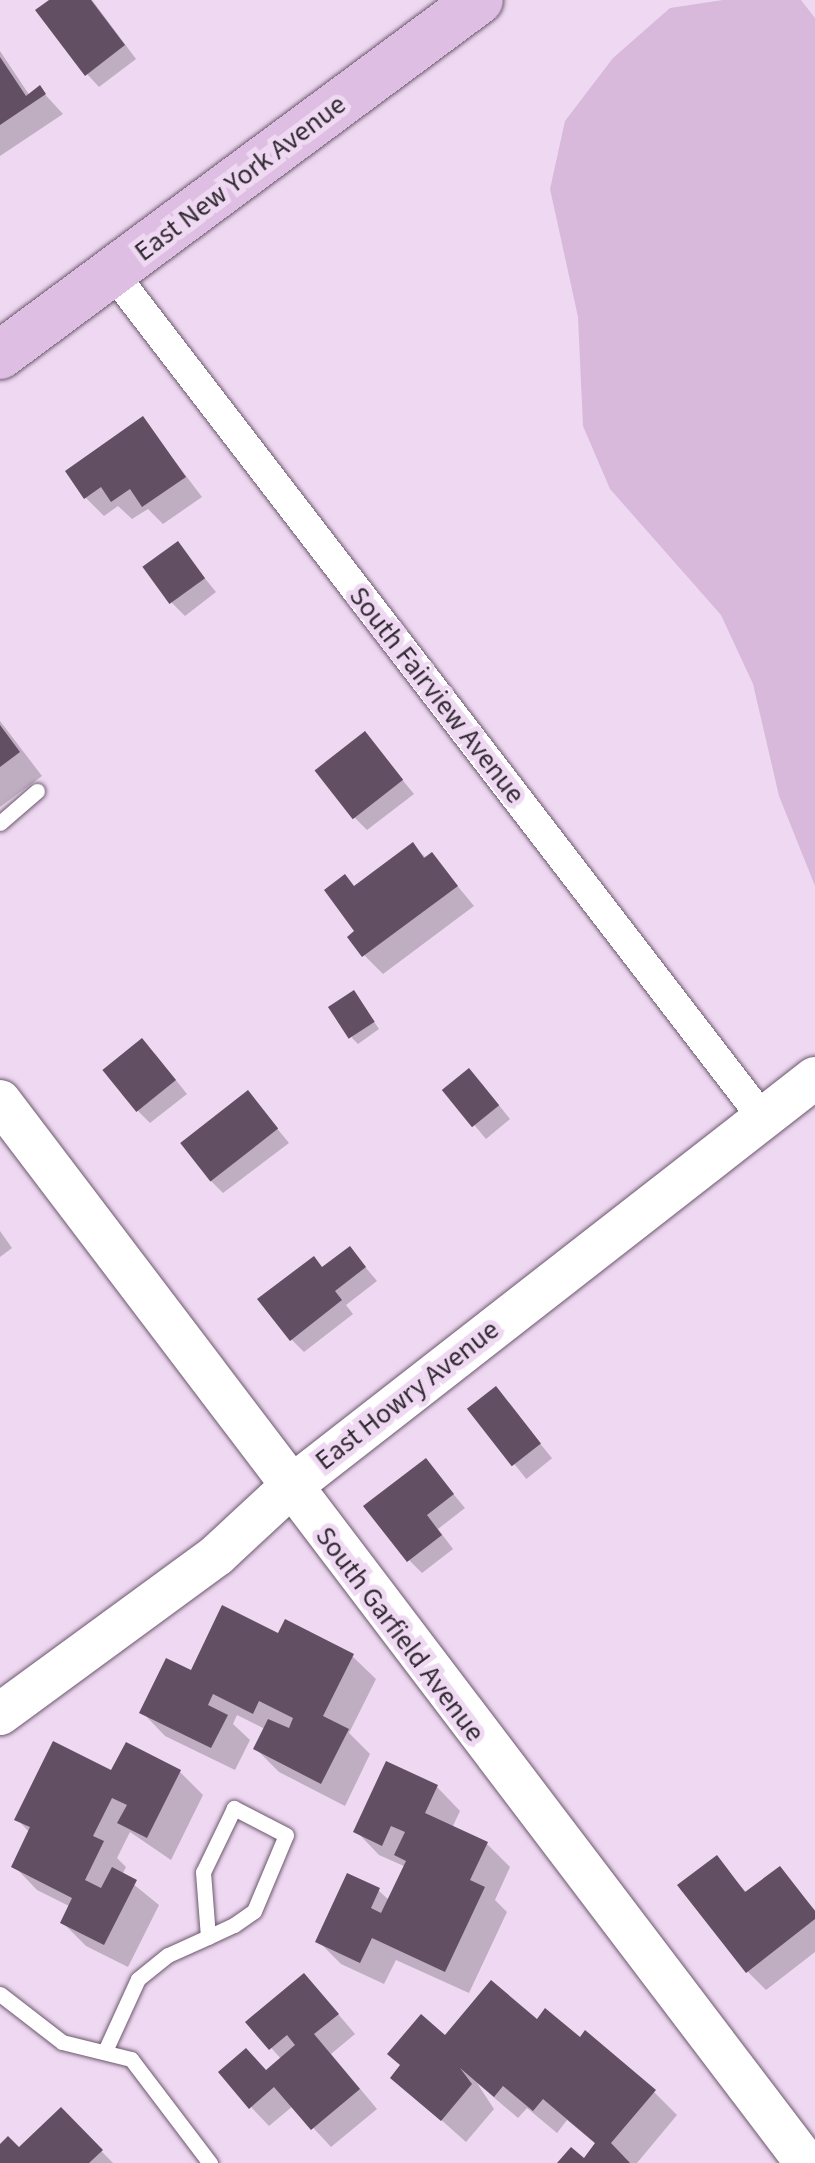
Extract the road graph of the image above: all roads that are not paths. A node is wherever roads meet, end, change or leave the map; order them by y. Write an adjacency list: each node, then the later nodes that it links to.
1 (479, 0): 2 (main road, East New York Avenue)
2 (112, 272): 3 (main road, East New York Avenue); 8 (street, South Fairview Avenue)
3 (1, 351)
4 (38, 791): 5 (lane)
5 (0, 822)
6 (815, 1078): 8 (street, East Howry Avenue)
7 (0, 1101): 9 (street, South Garfield Avenue)
8 (762, 1118): 9 (street, East Howry Avenue)
9 (288, 1488): 10 (street, East Howry Avenue); 15 (street, South Garfield Avenue)
10 (0, 1714)
11 (208, 1937): 11 (lane); 13 (lane)
12 (0, 1994): 13 (lane)
13 (104, 2051): 14 (lane)
14 (210, 2163)
15 (806, 2163)

